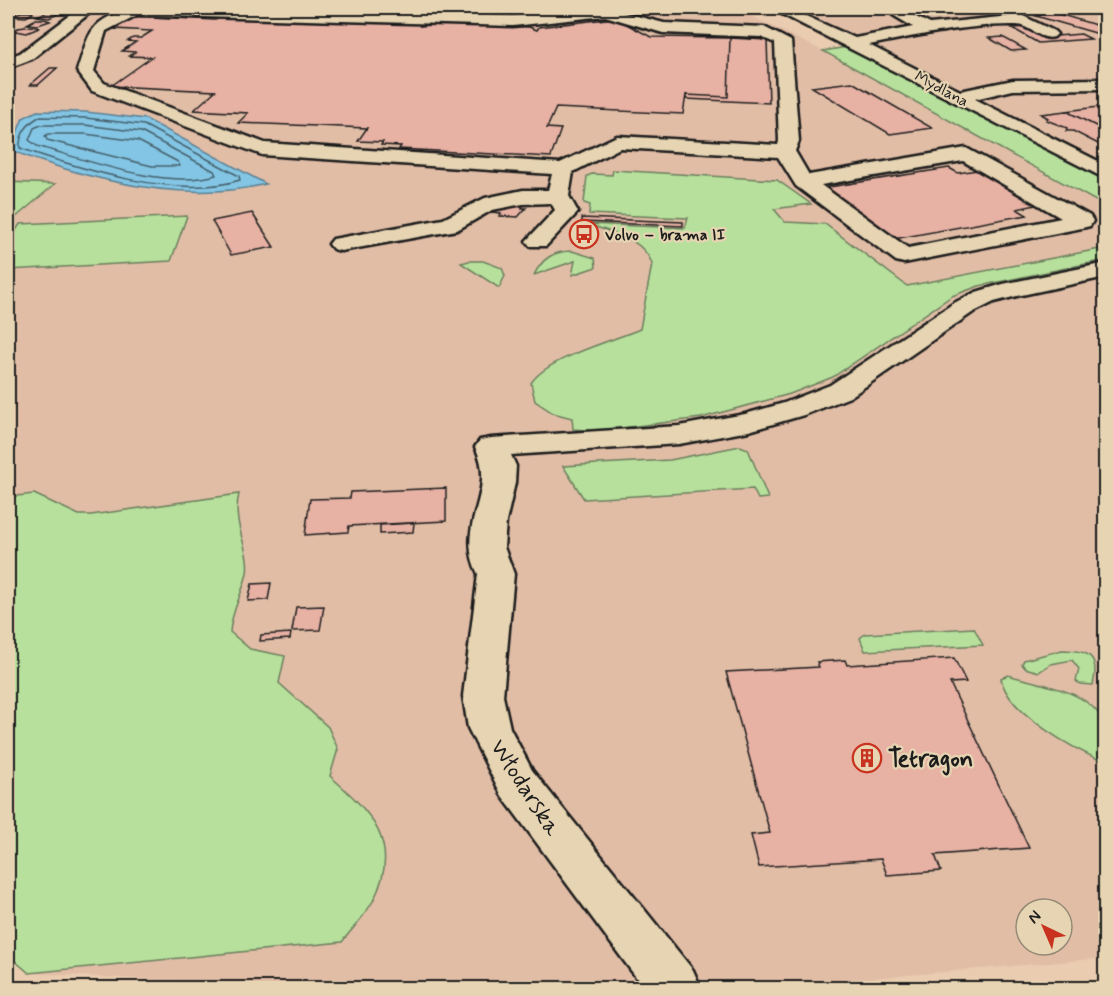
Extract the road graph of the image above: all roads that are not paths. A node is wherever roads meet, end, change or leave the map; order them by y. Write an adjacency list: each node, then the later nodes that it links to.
1 (89, 8): 15 (street)
2 (411, 8): 3 (street)
3 (435, 8): 9 (street)
4 (562, 8): 9 (street)
5 (817, 8): 10 (street)
6 (916, 8): 13 (street)
7 (1011, 8): 13 (street)
8 (141, 9): 11 (street); 22 (street)
9 (510, 9)
10 (782, 10): 14 (street, Mydlana)
11 (359, 11): 21 (street)
12 (1049, 34): 13 (street)
13 (927, 37): 14 (street)
14 (853, 43): 18 (street, Mydlana)
15 (8, 63)
16 (1106, 67): 17 (street)
17 (1054, 70): 18 (street); 20 (street)
18 (958, 83): 20 (street); 23 (street, Mydlana)
19 (1106, 84): 20 (street)
20 (1074, 90)
21 (785, 151): 22 (street); 24 (street)
22 (562, 169): 25 (street)
23 (1106, 173)
24 (803, 182): 24 (street)
25 (559, 199): 26 (street); 27 (street)
26 (538, 241)
27 (342, 244)
28 (1106, 270): 29 (street, Włodarska)
29 (675, 988)

